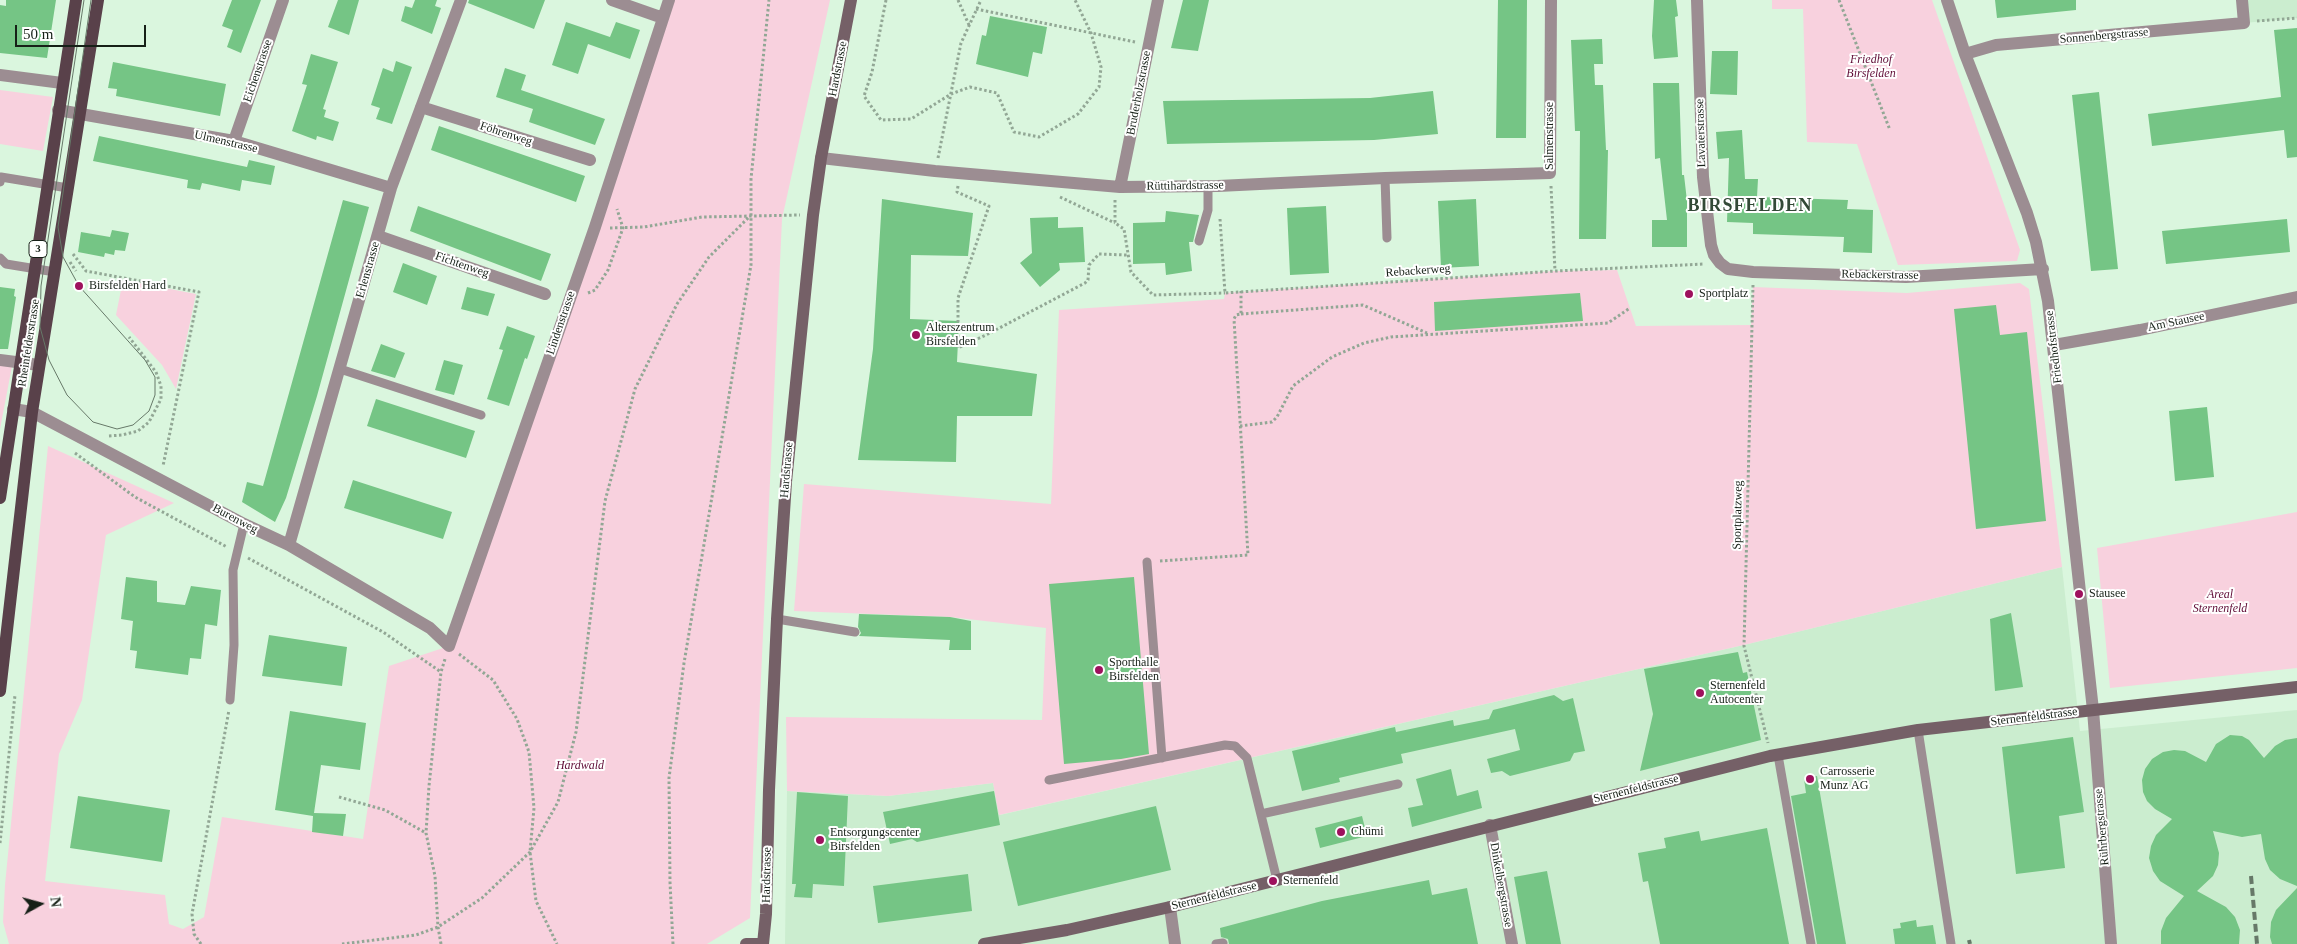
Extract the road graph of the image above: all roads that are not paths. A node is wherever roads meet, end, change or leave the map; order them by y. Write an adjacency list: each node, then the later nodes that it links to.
1 (76, 0): 16 (main road, Rheinfelderstrasse / 3)
2 (98, 0): 19 (main road, Rheinfelderstrasse / 3)
3 (283, 0): 20 (street, Eichenstrasse)
4 (461, 0): 17 (street, Erlenstrasse)
5 (612, 0): 13 (street)
6 (669, 0): 13 (street, Lindenstrasse)
7 (851, 0): 21 (street, Hardstrasse)
8 (1158, 0): 28 (street, Bruderholzstrasse)
9 (1551, 0): 23 (street, Salmenstrasse)
10 (1697, 0): 35 (street, Lavaterstrasse)
11 (1947, 0): 14 (street, Friedhofstrasse)
12 (2242, 0): 14 (street, Sonnenbergstrasse)
13 (663, 18): 55 (street, Lindenstrasse)
14 (1965, 54): 37 (street, Friedhofstrasse)
15 (0, 75): 16 (street)
16 (62, 83): 18 (main road, Rheinfelderstrasse / 3)
17 (421, 107): 22 (street, Föhrenweg); 30 (street, Erlenstrasse)
18 (58, 110): 19 (street, Ulmenstrasse); 26 (main road, Rheinfelderstrasse / 3)
19 (80, 113): 20 (street, Ulmenstrasse); 29 (main road, Rheinfelderstrasse / 3)
20 (234, 141): 30 (street, Ulmenstrasse)
21 (821, 158): 28 (street, Rüttihardstrasse); 53 (street, Hardstrasse)
22 (590, 160)
23 (1550, 173): 24 (street, Rüttihardstrasse)
24 (1385, 178): 27 (street, Rüttihardstrasse); 32 (lane)
25 (0, 182): 26 (lane)
26 (48, 185): 29 (lane); 36 (main road, Rheinfelderstrasse / 3)
27 (1208, 186): 28 (street, Rüttihardstrasse); 33 (lane)
28 (1118, 187)
29 (68, 188): 38 (main road, Rheinfelderstrasse / 3)
30 (391, 188): 31 (street, Erlenstrasse)
31 (378, 236): 39 (street, Fichtenweg); 45 (street, Erlenstrasse)
32 (1387, 238)
33 (1199, 241)
34 (0, 258): 36 (lane)
35 (1720, 263): 37 (street, Rebackerstrasse)
36 (36, 269): 38 (lane); 43 (main road, Rheinfelderstrasse / 3)
37 (2042, 269): 41 (street, Friedhofstrasse)
38 (55, 272): 44 (main road, Rheinfelderstrasse / 3)
39 (545, 294)
40 (2297, 297): 41 (street, Am Stausee)
41 (2054, 345): 59 (street, Friedhofstrasse)
42 (0, 360): 43 (street)
43 (21, 362): 44 (street); 46 (main road, Rheinfelderstrasse / 3)
44 (39, 365): 47 (main road, Rheinfelderstrasse / 3)
45 (340, 370): 48 (lane); 51 (street, Erlenstrasse)
46 (13, 409): 47 (street, Burenweg); 49 (main road, Rheinfelderstrasse / 3)
47 (32, 412): 50 (street, Burenweg); 57 (main road, Rheinfelderstrasse / 3)
48 (481, 415)
49 (0, 498)
50 (244, 524): 51 (street, Burenweg); 58 (lane)
51 (289, 546): 55 (street, Burenweg)
52 (1147, 562): 62 (lane)
53 (777, 619): 54 (lane); 71 (street, Hardstrasse)
54 (855, 632)
55 (449, 646)
56 (2297, 687): 59 (street, Sternenfeldstrasse)
57 (0, 691)
58 (230, 700)
59 (2093, 710): 60 (street, Sternenfeldstrasse); 77 (street, Rührbergstrasse)
60 (1918, 730): 61 (street, Sternenfeldstrasse); 76 (lane)
61 (1774, 756): 66 (street, Sternenfeldstrasse); 75 (lane)
62 (1162, 758): 63 (lane); 65 (lane)
63 (1049, 780)
64 (1398, 784): 65 (lane)
65 (1261, 814): 67 (lane)
66 (1490, 825): 67 (street, Sternenfeldstrasse); 74 (street, Dinkelbergstrasse)
67 (1277, 880): 68 (street, Sternenfeldstrasse)
68 (1170, 908): 72 (street, Sternenfeldstrasse); 73 (street)
69 (746, 944): 70 (street)
70 (757, 944)
71 (763, 944)
72 (985, 944)
73 (1175, 944)
74 (1512, 944)
75 (1811, 944)
76 (1951, 944)
77 (2111, 944)

